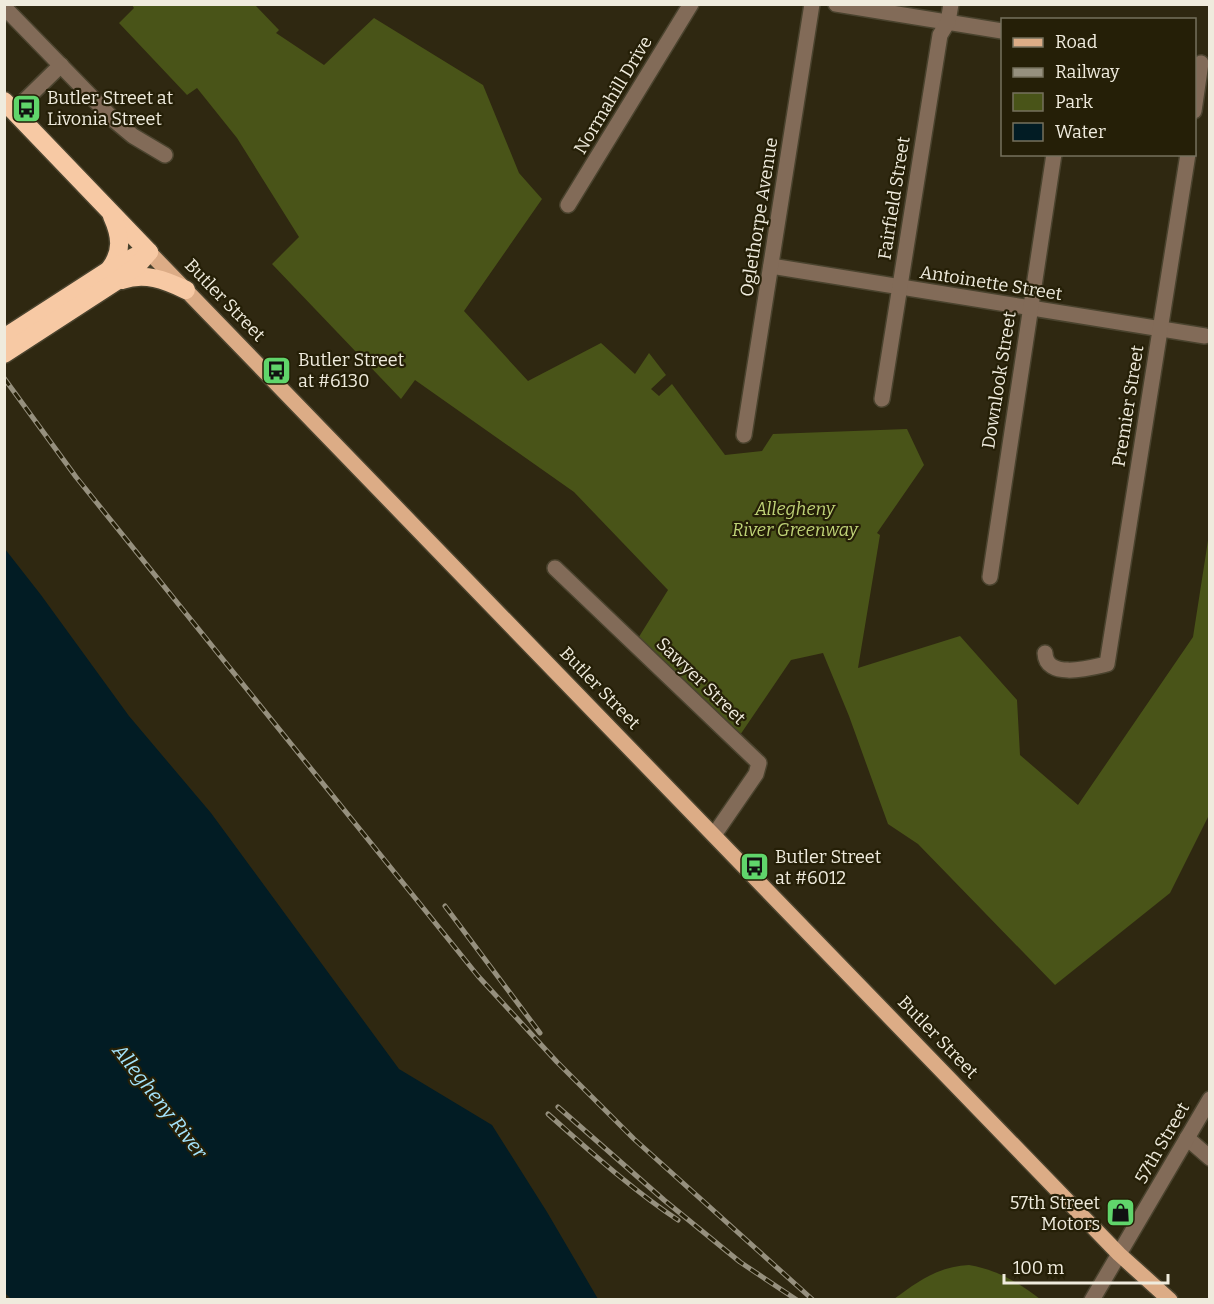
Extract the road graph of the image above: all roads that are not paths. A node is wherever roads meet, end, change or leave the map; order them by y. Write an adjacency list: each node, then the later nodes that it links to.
1 (691, 4): 15 (street, Normahill Drive)
2 (812, 4): 18 (street, Oglethorpe Avenue)
3 (836, 4): 6 (street)
4 (951, 4): 6 (street, Fairfield Street)
5 (4, 7): 9 (street)
6 (948, 22): 7 (street); 20 (street, Fairfield Street)
7 (1001, 31)
8 (1202, 63): 10 (street)
9 (61, 65): 11 (street); 12 (street)
10 (1196, 99)
11 (9, 106): 16 (highway, Butler Street)
12 (165, 155)
13 (1054, 156): 22 (street, Downlook Street)
14 (1188, 156): 23 (street, Premier Street)
15 (568, 205)
16 (111, 212): 17 (highway, Butler Street); 19 (highway)
17 (149, 252): 19 (highway); 21 (main road, Butler Street)
18 (771, 266): 20 (street, Antoinette Street); 28 (street, Oglethorpe Avenue)
19 (122, 269): 21 (highway); 24 (highway); 26 (highway)
20 (900, 287): 22 (street, Antoinette Street); 27 (street, Fairfield Street)
21 (186, 291): 32 (main road, Butler Street)
22 (1030, 309): 23 (street, Antoinette Street); 30 (street, Downlook Street)
23 (1161, 329): 25 (street, Antoinette Street); 31 (street, Premier Street)
24 (4, 338)
25 (1208, 339)
26 (4, 354)
27 (882, 399)
28 (744, 435)
29 (555, 568): 32 (street, Sawyer Street)
30 (990, 576)
31 (1045, 653)
32 (714, 835): 36 (main road, Butler Street)
33 (1209, 1099): 34 (street, 57th Street)
34 (1187, 1138): 35 (street); 36 (street, 57th Street)
35 (1209, 1158)
36 (1119, 1254): 37 (street, 57th Street); 38 (main road, Butler Street)
37 (1092, 1299)
38 (1170, 1299)

